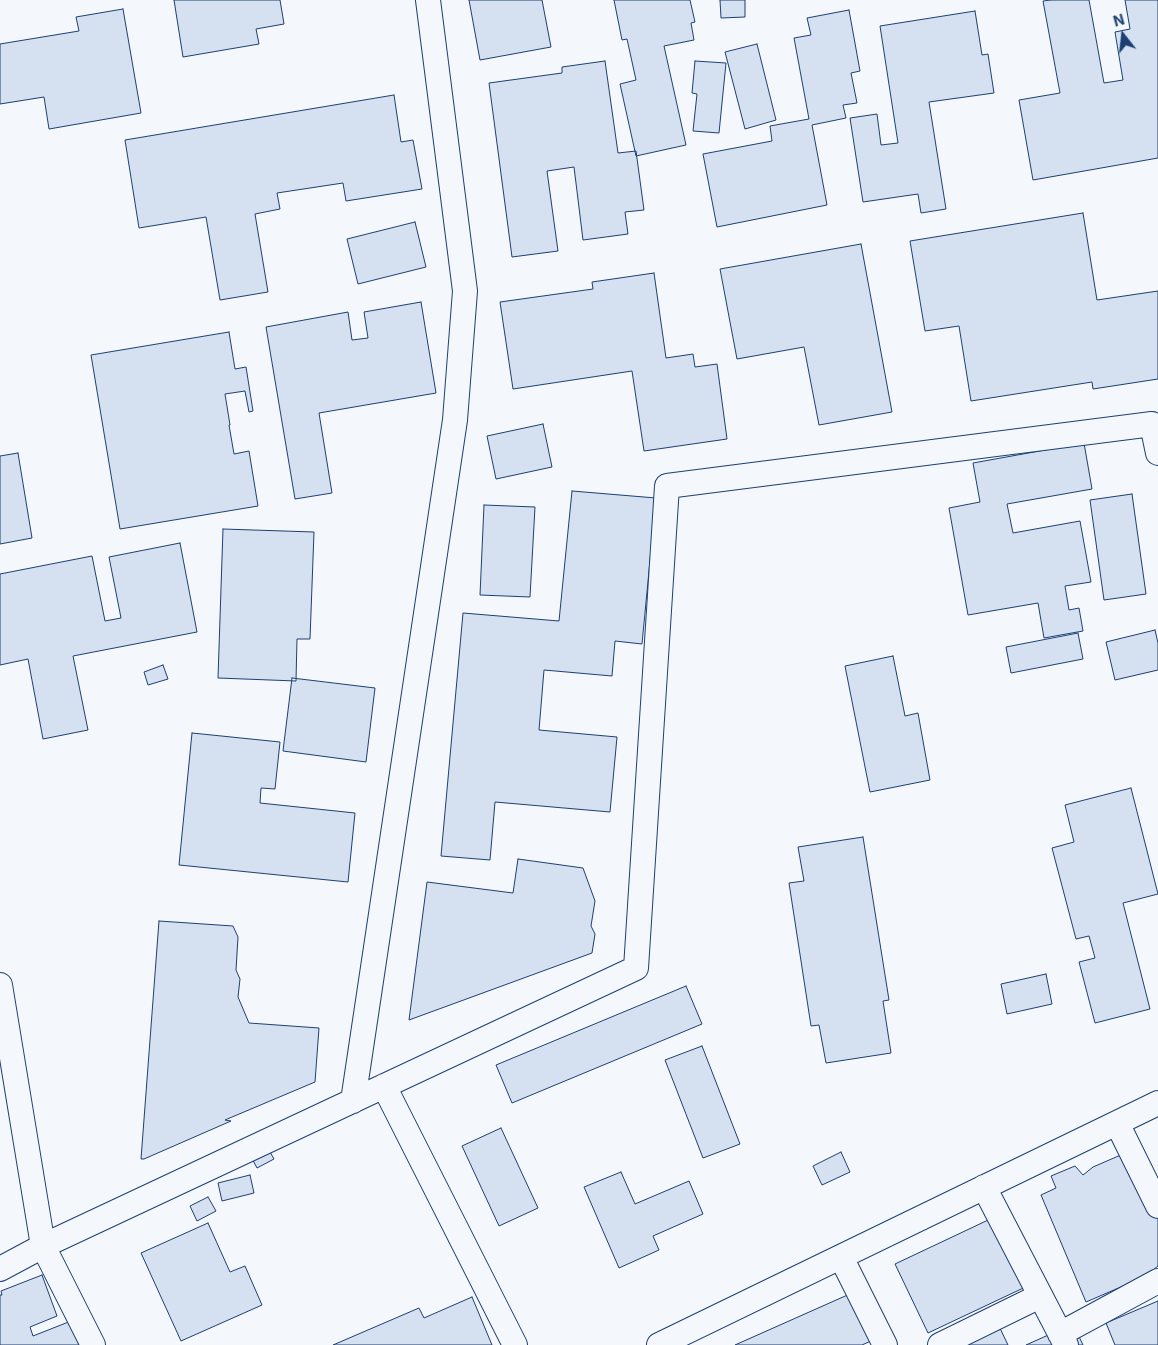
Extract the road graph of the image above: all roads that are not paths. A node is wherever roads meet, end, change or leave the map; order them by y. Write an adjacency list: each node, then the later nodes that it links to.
1 (428, 0): 6 (street)
2 (1155, 423): 3 (street); 5 (street)
3 (1158, 454)
4 (0, 985): 11 (street)
5 (384, 1086): 6 (street); 18 (street)
6 (353, 1101): 11 (street)
7 (1158, 1103): 8 (street)
8 (1117, 1123): 9 (street); 10 (street)
9 (984, 1187): 12 (street); 15 (street)
10 (1158, 1206)
11 (43, 1246): 13 (street); 17 (street)
12 (840, 1257): 19 (street); 20 (street)
13 (0, 1269)
14 (1158, 1281): 16 (street)
15 (1040, 1296): 16 (street); 21 (street)
16 (1063, 1340)
17 (93, 1345)
18 (515, 1345)
19 (659, 1345)
20 (885, 1345)
21 (940, 1345)

